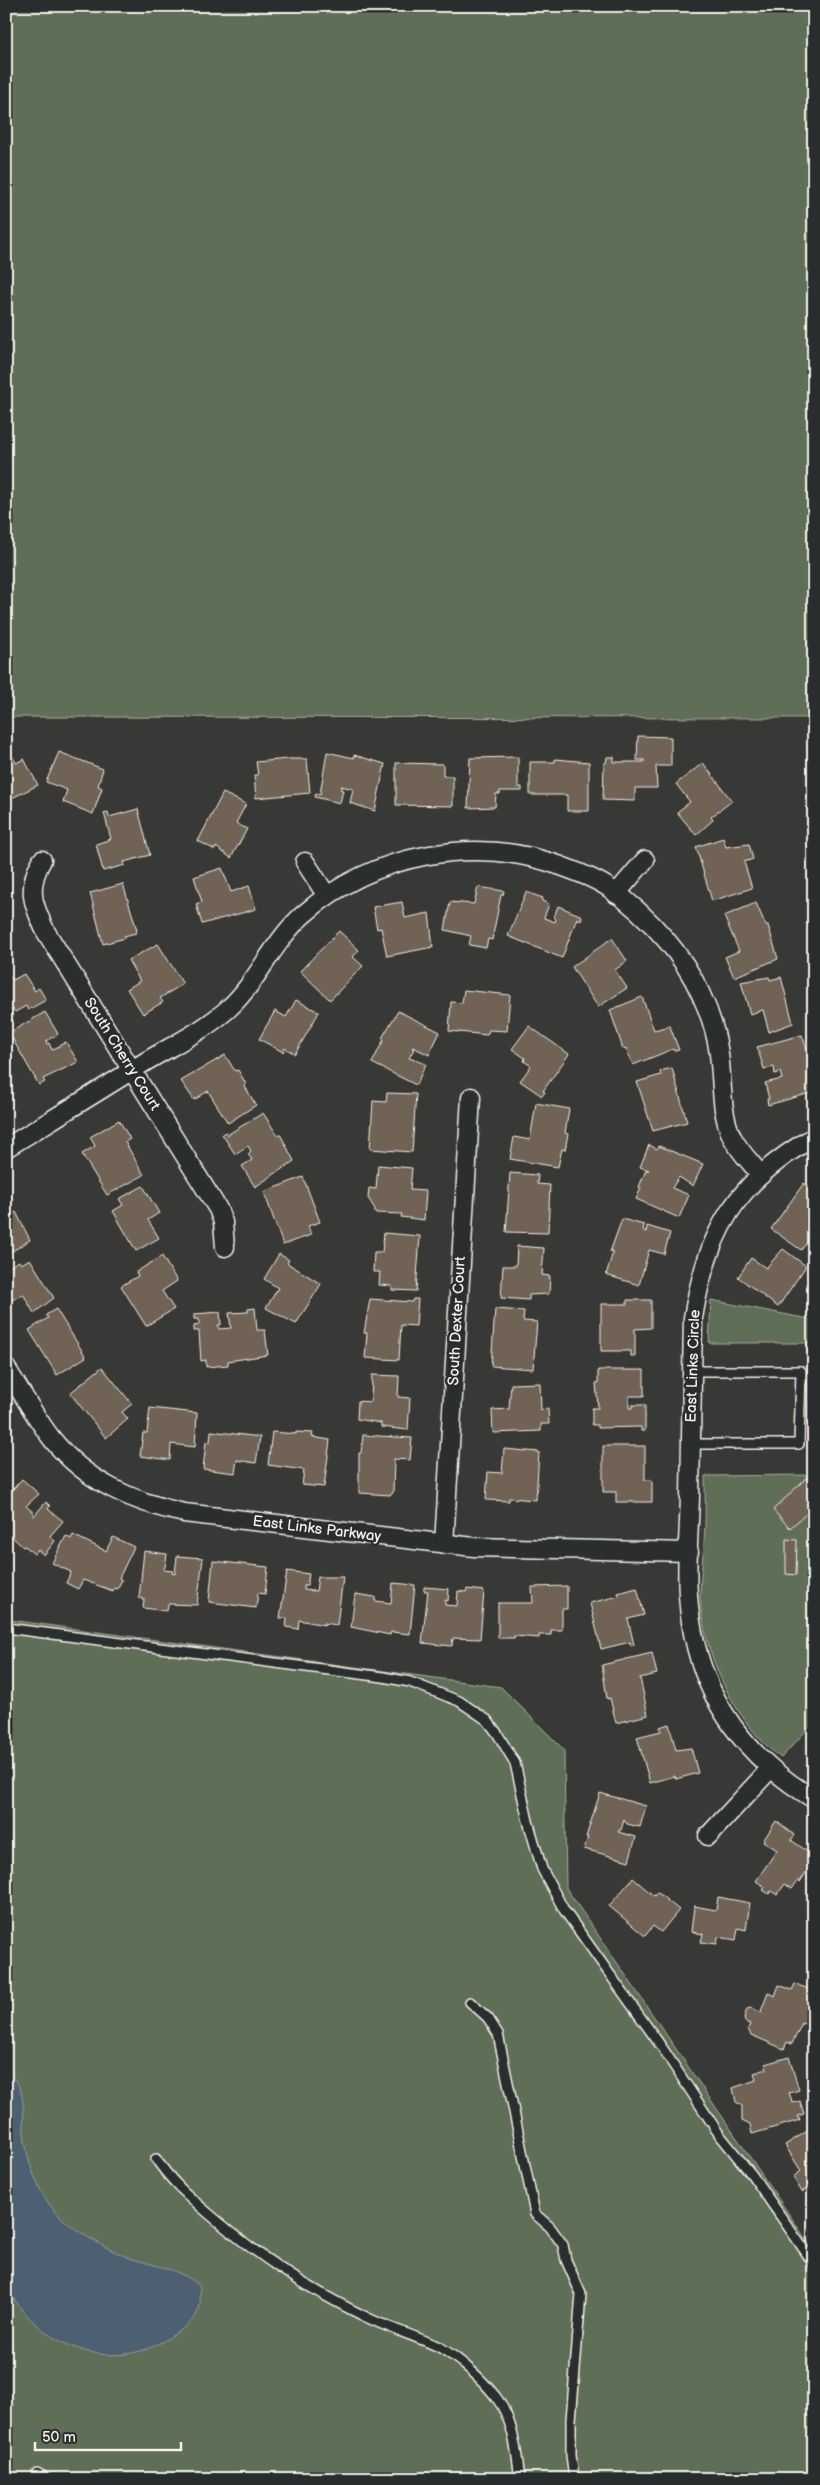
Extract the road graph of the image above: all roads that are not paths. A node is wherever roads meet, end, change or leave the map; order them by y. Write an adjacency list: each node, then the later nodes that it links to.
1 (42, 860): 6 (street, South Cherry Court)
2 (645, 860): 4 (street)
3 (305, 862): 5 (street)
4 (616, 894): 5 (street); 10 (street)
5 (327, 896): 6 (street)
6 (132, 1070): 9 (street); 11 (street, South Cherry Court)
7 (471, 1097): 15 (street, South Dexter Court)
8 (814, 1137): 10 (street, East Links Circle)
9 (6, 1148)
10 (761, 1175): 13 (street, East Links Circle)
11 (226, 1247)
12 (6, 1368): 15 (street, East Links Parkway)
13 (692, 1371): 14 (street, East Links Circle); 14 (lane)
14 (691, 1444): 16 (street, East Links Circle)
15 (444, 1544): 16 (street, East Links Parkway)
16 (689, 1552): 18 (street, East Links Circle)
17 (6, 1628): 23 (lane)
18 (770, 1769): 19 (street, East Links Circle); 20 (street)
19 (814, 1799)
20 (708, 1836)
21 (470, 2002): 27 (lane)
22 (156, 2159): 26 (lane)
23 (814, 2264)
24 (37, 2473): 25 (lane)
25 (48, 2479)
26 (520, 2479)
27 (574, 2479)

